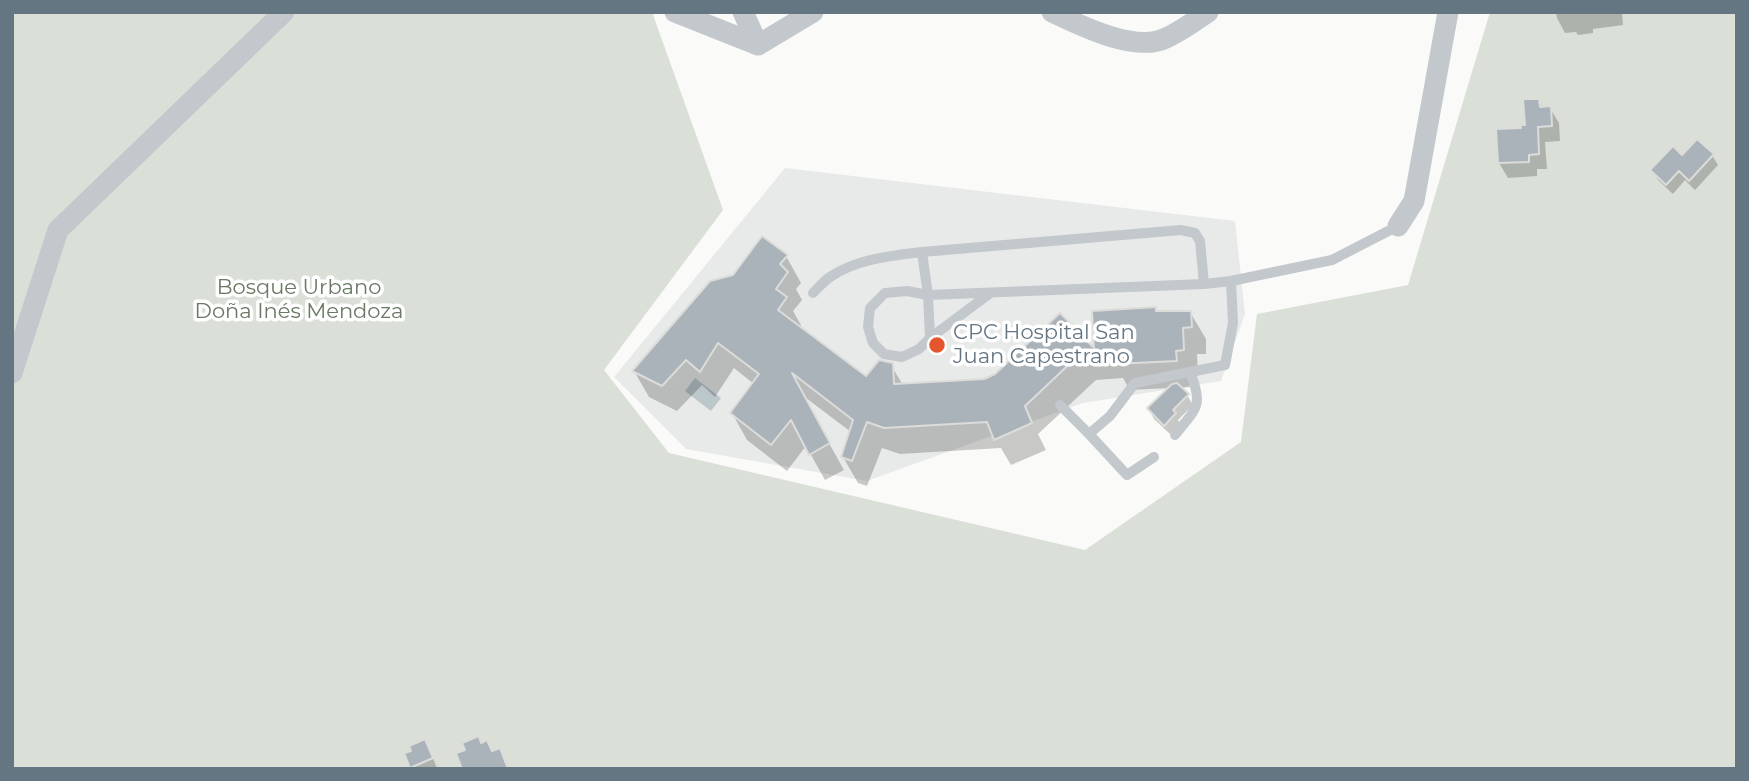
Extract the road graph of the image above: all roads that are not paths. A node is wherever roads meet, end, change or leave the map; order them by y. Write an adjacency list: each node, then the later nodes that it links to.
1 (284, 12): 18 (street)
2 (675, 12): 8 (street)
3 (743, 12): 8 (street)
4 (813, 12): 8 (street)
5 (1052, 12): 6 (street)
6 (1208, 12)
7 (1448, 12): 9 (street)
8 (758, 45)
9 (1398, 226): 11 (lane)
10 (922, 252): 12 (lane); 13 (lane); 15 (lane)
11 (1231, 281): 12 (lane); 17 (lane)
12 (1203, 284): 14 (lane)
13 (813, 293)
14 (990, 293): 15 (lane); 16 (lane)
15 (928, 295): 16 (lane); 16 (lane)
16 (930, 338)
17 (1190, 372): 20 (lane); 21 (lane)
18 (12, 373)
19 (1060, 405): 20 (lane)
20 (1089, 434): 22 (lane)
21 (1175, 435)
22 (1154, 457)

